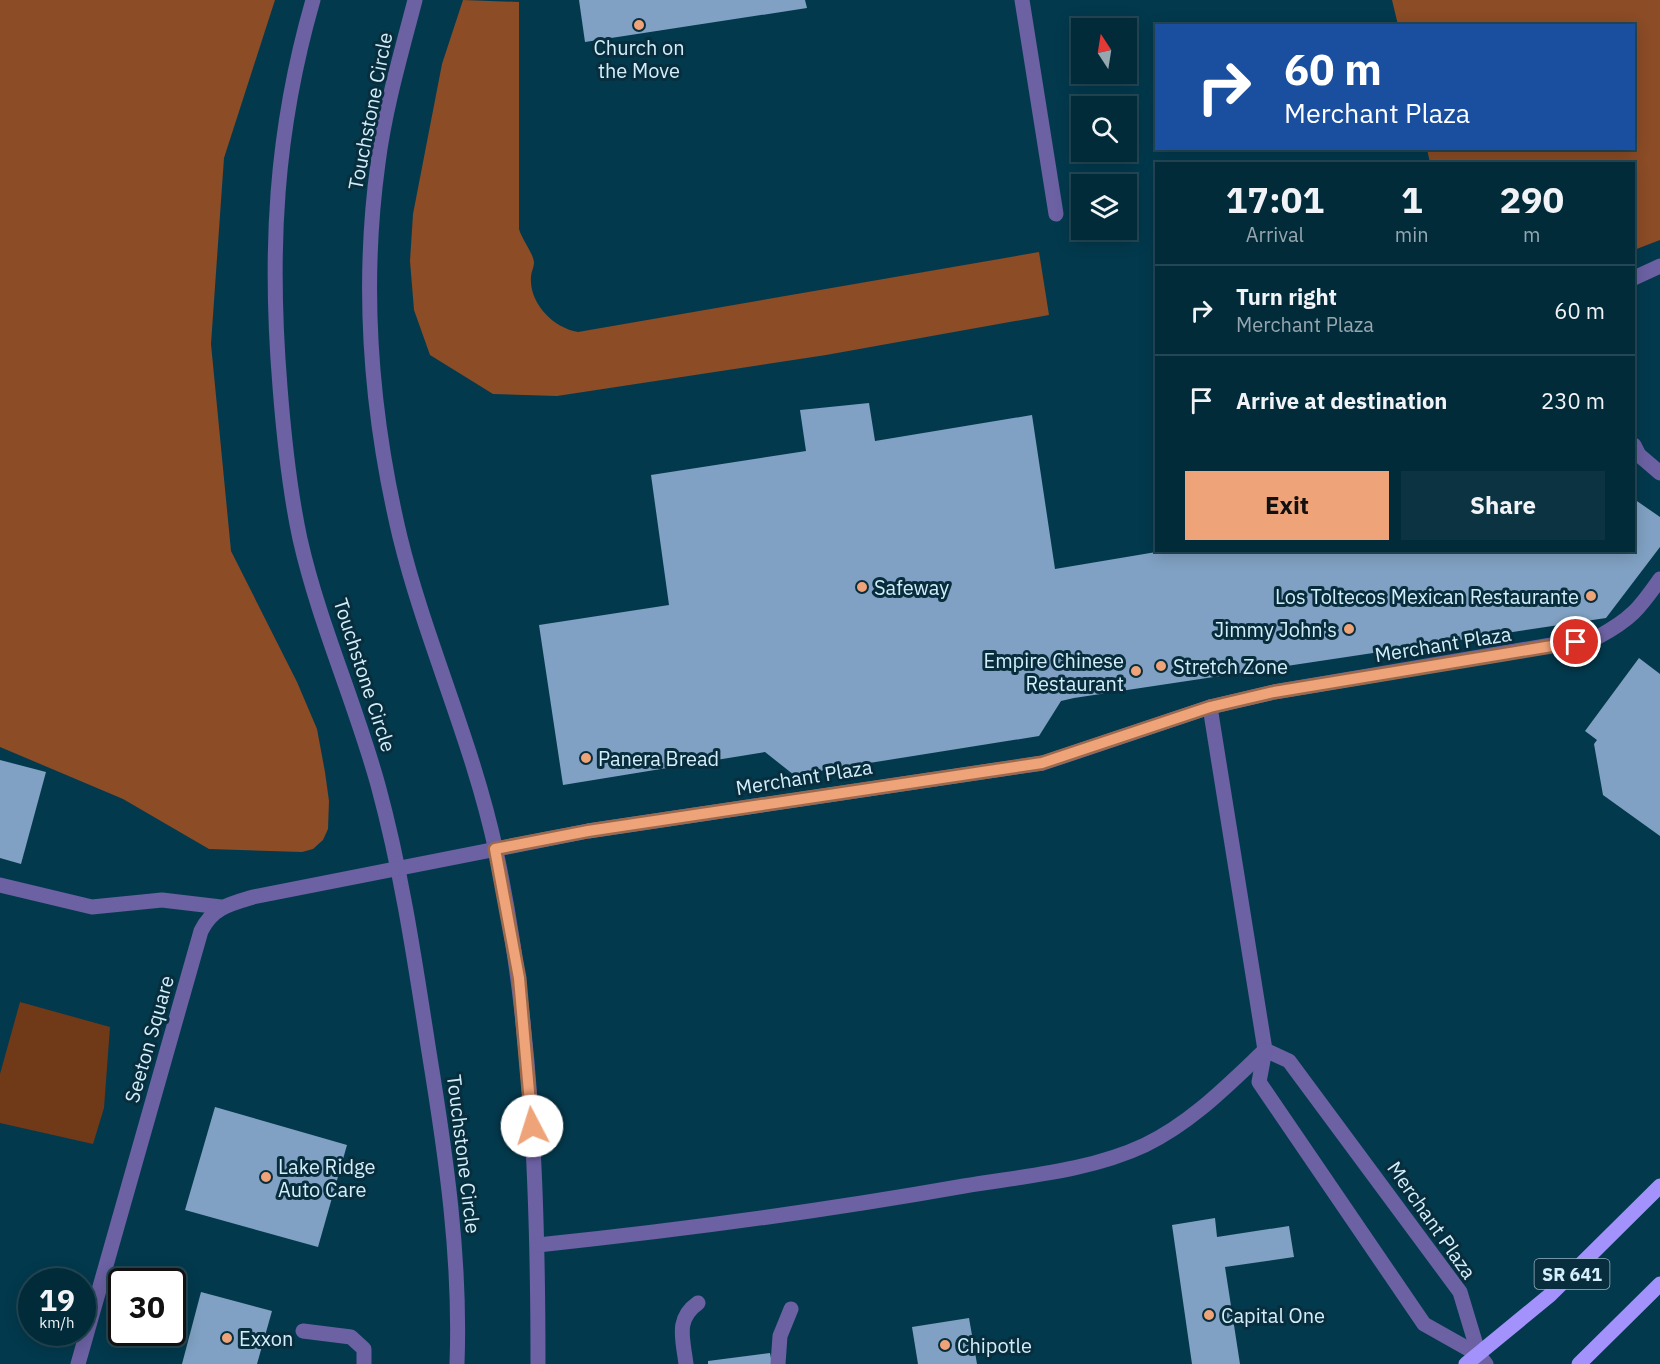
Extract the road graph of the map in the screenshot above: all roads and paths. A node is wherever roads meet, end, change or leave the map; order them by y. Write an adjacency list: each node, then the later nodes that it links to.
1 (313, 0): 12 (street, Touchstone Circle)
2 (415, 0): 11 (street, Touchstone Circle)
3 (1022, 0): 4 (street)
4 (1056, 214)
5 (1660, 266): 6 (street)
6 (1635, 278)
7 (1635, 447): 8 (street)
8 (1660, 473)
9 (1660, 579): 10 (street, Merchant Plaza)
10 (1210, 707): 11 (street, Merchant Plaza); 15 (street)
11 (495, 849): 12 (street, Merchant Plaza); 17 (street, Touchstone Circle)
12 (398, 868): 14 (street); 25 (street, Touchstone Circle)
13 (0, 885): 14 (street)
14 (221, 907): 23 (street, Seeton Square)
15 (1265, 1050): 17 (street); 22 (street, Merchant Plaza); 22 (street)
16 (1660, 1186): 22 (main road, SR 641)
17 (538, 1245): 26 (street, Touchstone Circle)
18 (1660, 1284): 29 (main road)
19 (698, 1303): 27 (street)
20 (791, 1310): 28 (street)
21 (303, 1331): 24 (street)
22 (1477, 1361)
23 (78, 1364)
24 (364, 1364)
25 (457, 1364)
26 (538, 1364)
27 (686, 1364)
28 (778, 1364)
29 (1579, 1364)

